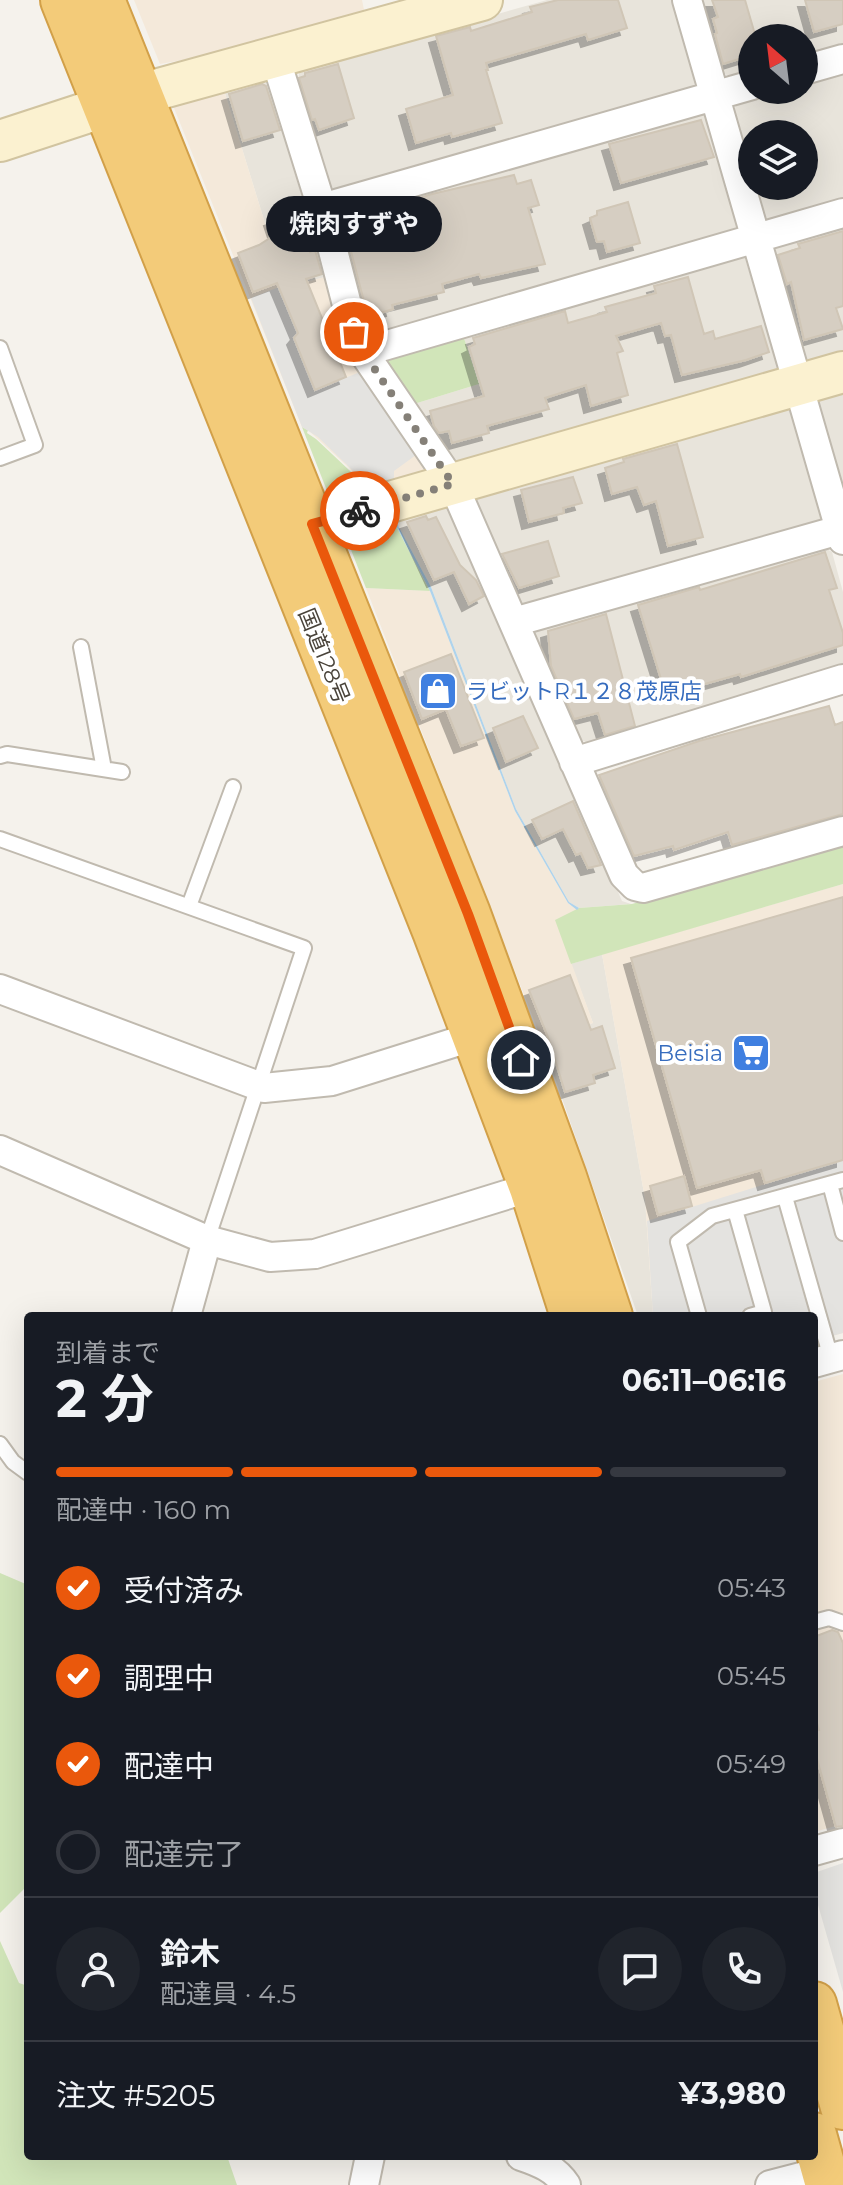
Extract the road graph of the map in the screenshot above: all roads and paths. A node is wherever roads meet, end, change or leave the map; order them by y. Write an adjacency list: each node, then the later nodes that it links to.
1 (63, 0): 10 (highway, 国道128号)
2 (102, 0): 10 (highway, 国道128号)
3 (482, 0): 5 (street)
4 (687, 0): 9 (street)
5 (275, 57): 10 (street); 12 (street)
6 (843, 59): 7 (street)
7 (818, 66)
8 (738, 89): 9 (street)
9 (716, 95): 12 (street); 14 (street)
10 (122, 101): 11 (street); 21 (highway, 国道128号)
11 (0, 141)
12 (322, 208): 16 (street)
13 (843, 213): 14 (street)
14 (755, 237): 16 (street); 18 (street)
15 (0, 348): 19 (lane)
16 (363, 352): 20 (street)
17 (843, 372): 18 (street)
18 (797, 385): 20 (street); 22 (street)
19 (0, 458)
20 (453, 484): 21 (street); 23 (street)
21 (294, 530): 35 (highway, 国道128号); 38 (highway, 国道128号)
22 (842, 533): 23 (street)
23 (514, 622): 27 (street)
24 (81, 647): 28 (lane)
25 (843, 679): 27 (street)
26 (0, 756): 28 (lane)
27 (574, 762): 31 (street)
28 (104, 769): 29 (lane)
29 (122, 772)
30 (233, 787): 33 (lane)
31 (843, 831)
32 (0, 839): 33 (lane)
33 (189, 906): 36 (lane)
34 (0, 989): 36 (street)
35 (475, 1036): 36 (street); 38 (highway, 国道128号)
36 (258, 1086): 43 (lane)
37 (0, 1150): 43 (street)
38 (548, 1182): 43 (street); 45 (highway, 国道128号); 46 (highway, 国道128号)
39 (836, 1182): 40 (lane); 42 (lane)
40 (785, 1197): 41 (lane); 49 (lane)
41 (735, 1210): 47 (lane); 48 (lane)
42 (843, 1233)
43 (207, 1240): 44 (street)
44 (187, 1312)
45 (572, 1312)
46 (608, 1312)
47 (698, 1312)
48 (764, 1312)
49 (816, 1312)
50 (818, 1318): 51 (lane)
51 (829, 1359)
52 (1, 1446): 53 (lane)
53 (24, 1470)
54 (818, 1621): 55 (lane)
55 (843, 1623)
56 (843, 1843): 57 (street)
57 (818, 1850)
58 (818, 2018): 59 (highway)
59 (843, 2107)
60 (369, 2160): 63 (street)
61 (532, 2160): 64 (street)
62 (822, 2164): 65 (street)
63 (364, 2185)
64 (566, 2185)
65 (770, 2185)

